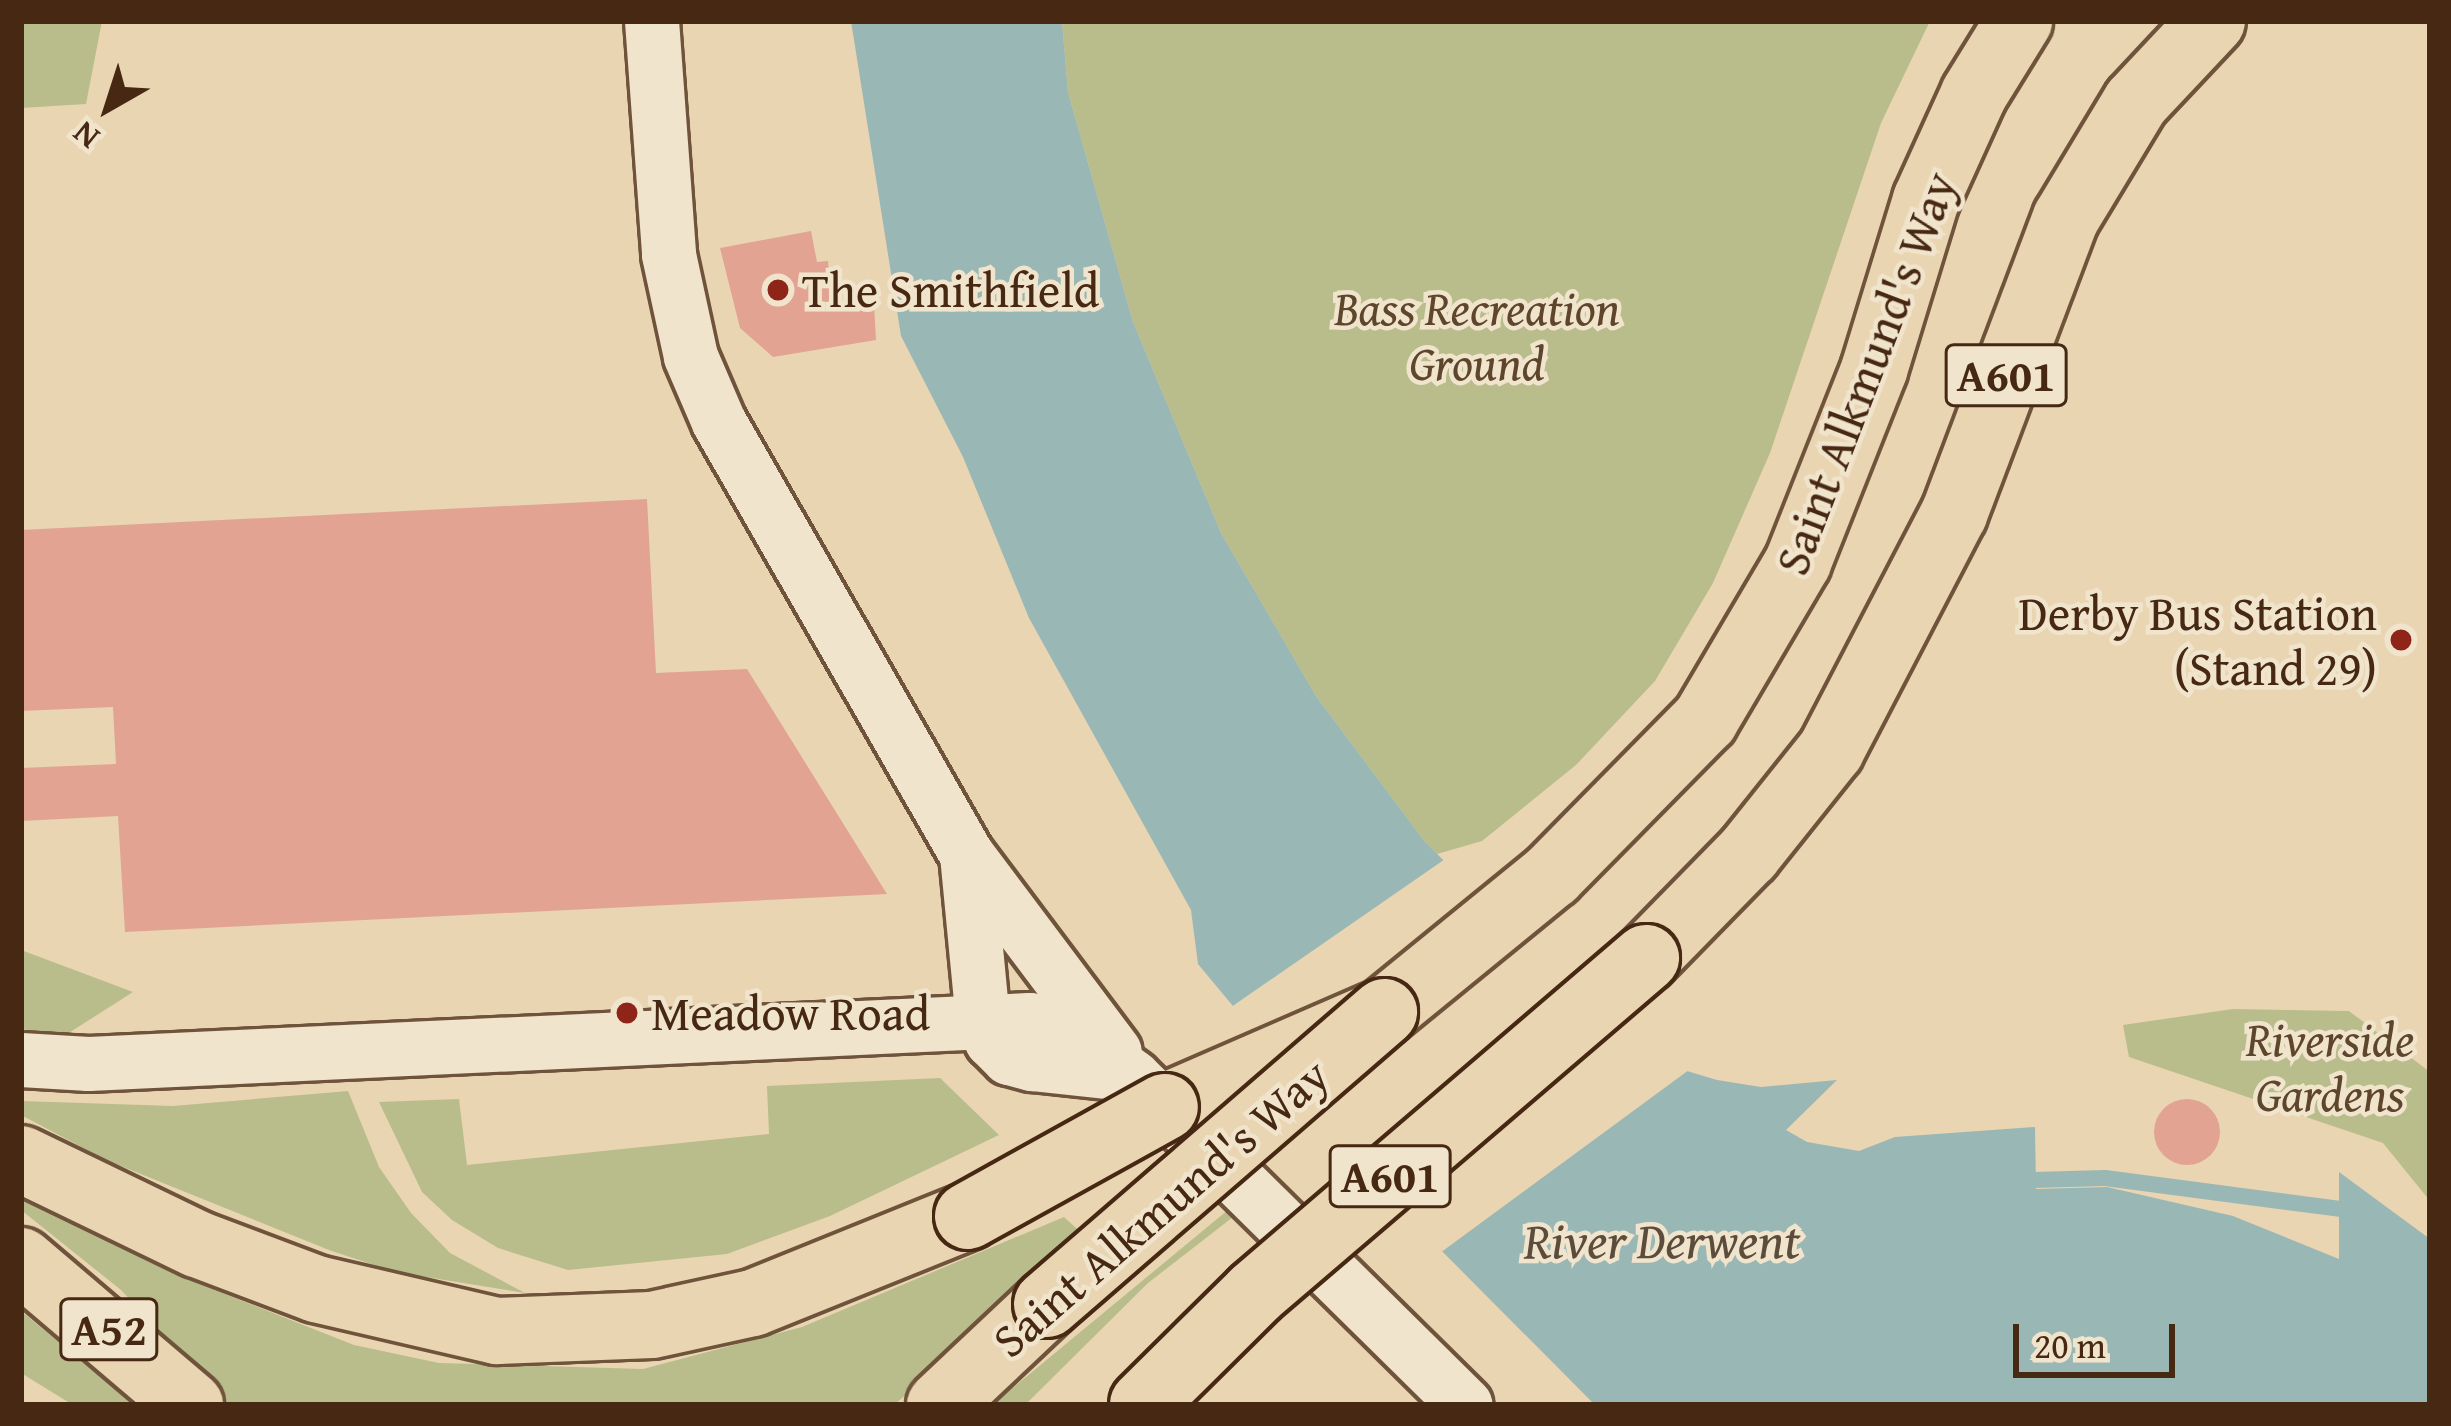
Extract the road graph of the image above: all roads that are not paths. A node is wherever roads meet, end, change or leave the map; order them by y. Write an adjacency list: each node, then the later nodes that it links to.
1 (652, 21): 4 (street)
2 (2019, 21): 5 (main road, Saint Alkmund's Way / A601)
3 (2212, 21): 13 (main road, A601, bridge)
4 (967, 855): 6 (street); 8 (street)
5 (1384, 1012): 9 (main road, bridge); 12 (main road, Saint Alkmund's Way / A601, bridge)
6 (983, 1022): 7 (street); 8 (street)
7 (21, 1060)
8 (1133, 1077): 14 (street)
9 (21, 1159)
10 (21, 1261): 11 (main road, A52)
11 (190, 1405)
12 (940, 1405)
13 (1143, 1405)
14 (1466, 1405)

